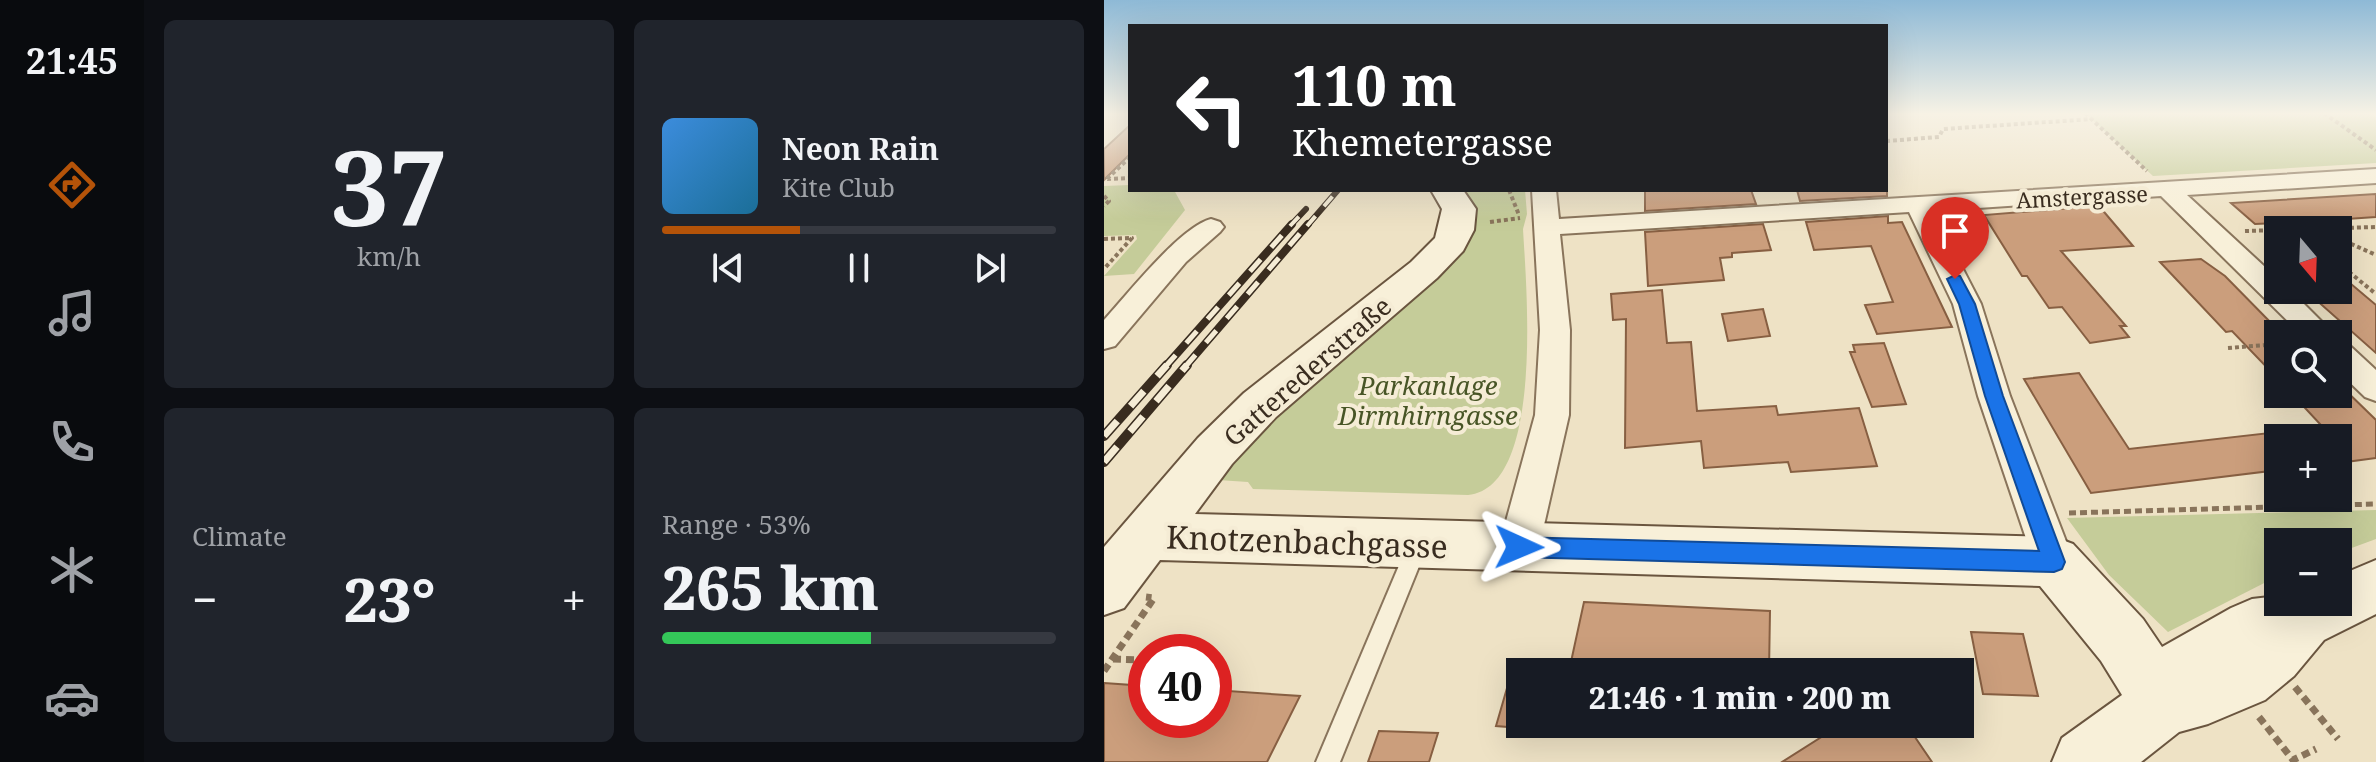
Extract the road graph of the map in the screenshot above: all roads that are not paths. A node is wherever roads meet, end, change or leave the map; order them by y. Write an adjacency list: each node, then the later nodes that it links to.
1 (2376, 176): 2 (street, Amstergasse)
2 (2169, 191): 5 (street, Amstergasse); 8 (street)
3 (1449, 192): 12 (street, Gatterederstraße)
4 (1543, 192): 6 (street)
5 (1918, 205): 6 (street, Amstergasse); 13 (street)
6 (1532, 222): 15 (street)
7 (1211, 227): 9 (street)
8 (2304, 320)
9 (1104, 339)
10 (2352, 366): 11 (street)
11 (2376, 389)
12 (1148, 536): 14 (street, Knotzenbachgasse); 17 (street, Gatterederstraße)
13 (2045, 537): 15 (street, Knotzenbachgasse); 18 (street)
14 (1419, 544): 15 (street, Knotzenbachgasse); 19 (lane)
15 (1519, 547)
16 (2376, 586): 18 (street)
17 (1120, 593)
18 (2164, 704): 20 (street)
19 (1328, 762)
20 (2086, 762)

